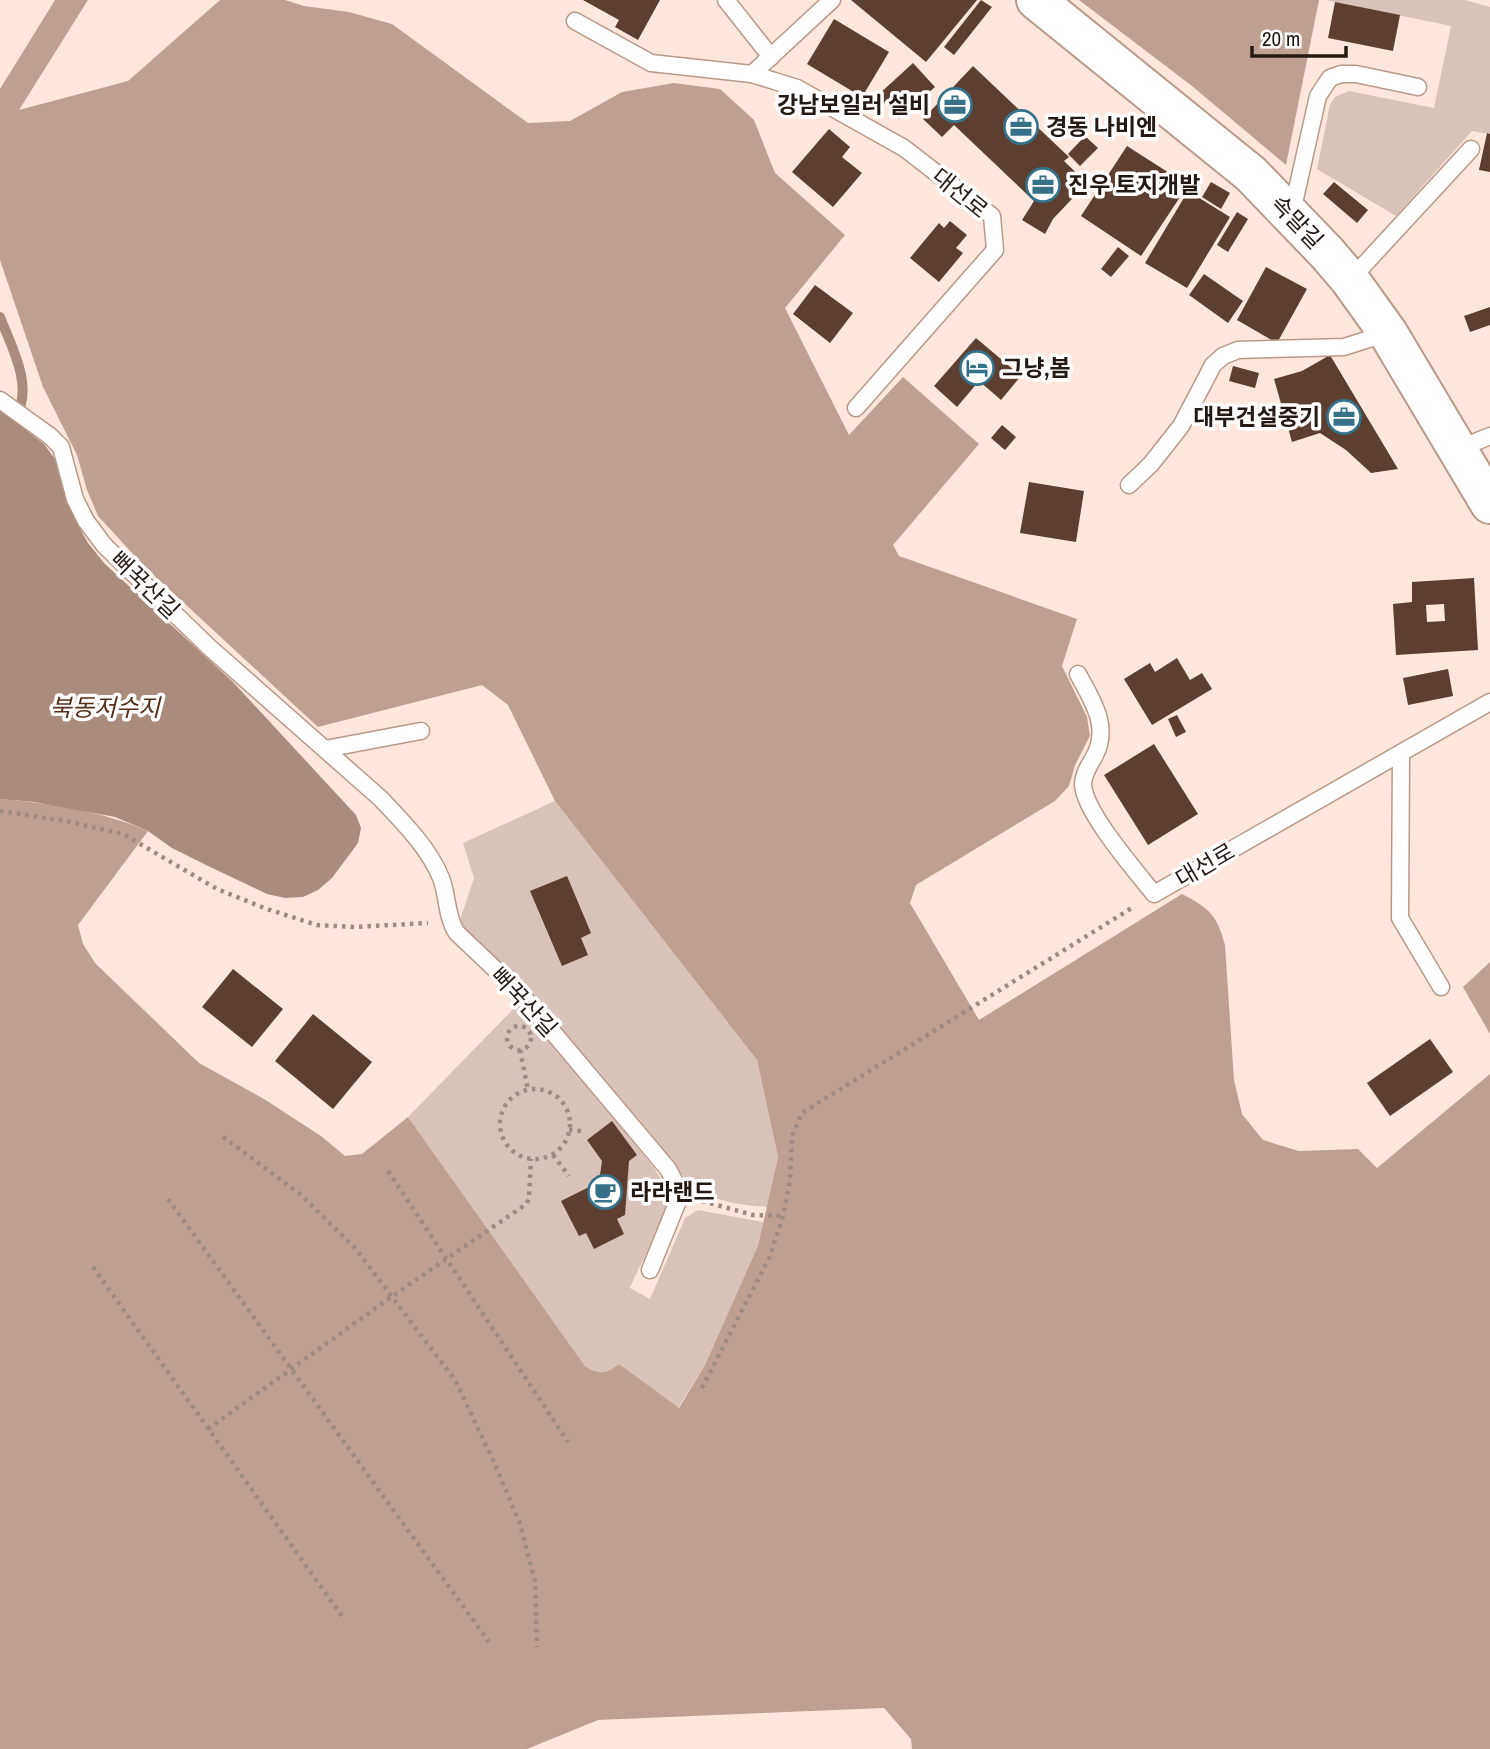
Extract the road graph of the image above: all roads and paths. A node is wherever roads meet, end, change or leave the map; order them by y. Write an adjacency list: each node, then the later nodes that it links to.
1 (726, 0): 5 (lane)
2 (832, 0): 5 (lane)
3 (1036, 0): 9 (street, 속말길)
4 (575, 21): 6 (lane, 대선로)
5 (771, 57): 6 (lane)
6 (752, 74): 13 (lane, 대선로)
7 (1418, 87): 9 (lane)
8 (1471, 149): 10 (lane)
9 (1292, 215): 10 (street, 속말길)
10 (1350, 279): 11 (street, 속말길)
11 (1388, 333): 14 (street, 속말길); 15 (lane)
12 (0, 400): 20 (lane, 뻐꾹산길)
13 (856, 408)
14 (1474, 443): 16 (street, 속말길)
15 (1129, 485)
16 (1490, 504)
17 (1078, 674): 23 (lane, 대선로)
18 (1490, 702): 21 (lane, 대선로)
19 (421, 731): 20 (lane)
20 (325, 749): 24 (lane, 뻐꾹산길)
21 (1401, 753): 23 (lane, 대선로); 25 (lane)
22 (0, 811): 24 (path)
23 (1154, 894): 37 (path)
24 (449, 920): 35 (lane, 뻐꾹산길)
25 (1441, 987)
26 (520, 1050): 26 (path); 27 (path)
27 (528, 1090): 28 (path); 32 (path)
28 (569, 1130): 29 (path); 31 (path)
29 (581, 1131)
30 (223, 1137): 41 (path)
31 (553, 1155): 32 (path); 34 (path)
32 (531, 1159): 38 (path)
33 (388, 1171): 38 (path)
34 (569, 1176)
35 (677, 1194): 37 (path); 40 (lane)
36 (168, 1199): 42 (path)
37 (783, 1216): 43 (path)
38 (446, 1259): 41 (path); 45 (path)
39 (93, 1267): 44 (path)
40 (649, 1270)
41 (391, 1297): 42 (path); 48 (path)
42 (292, 1369): 44 (path); 47 (path)
43 (702, 1388)
44 (208, 1429): 46 (path)
45 (568, 1442)
46 (344, 1619)
47 (489, 1642)
48 (537, 1647)

